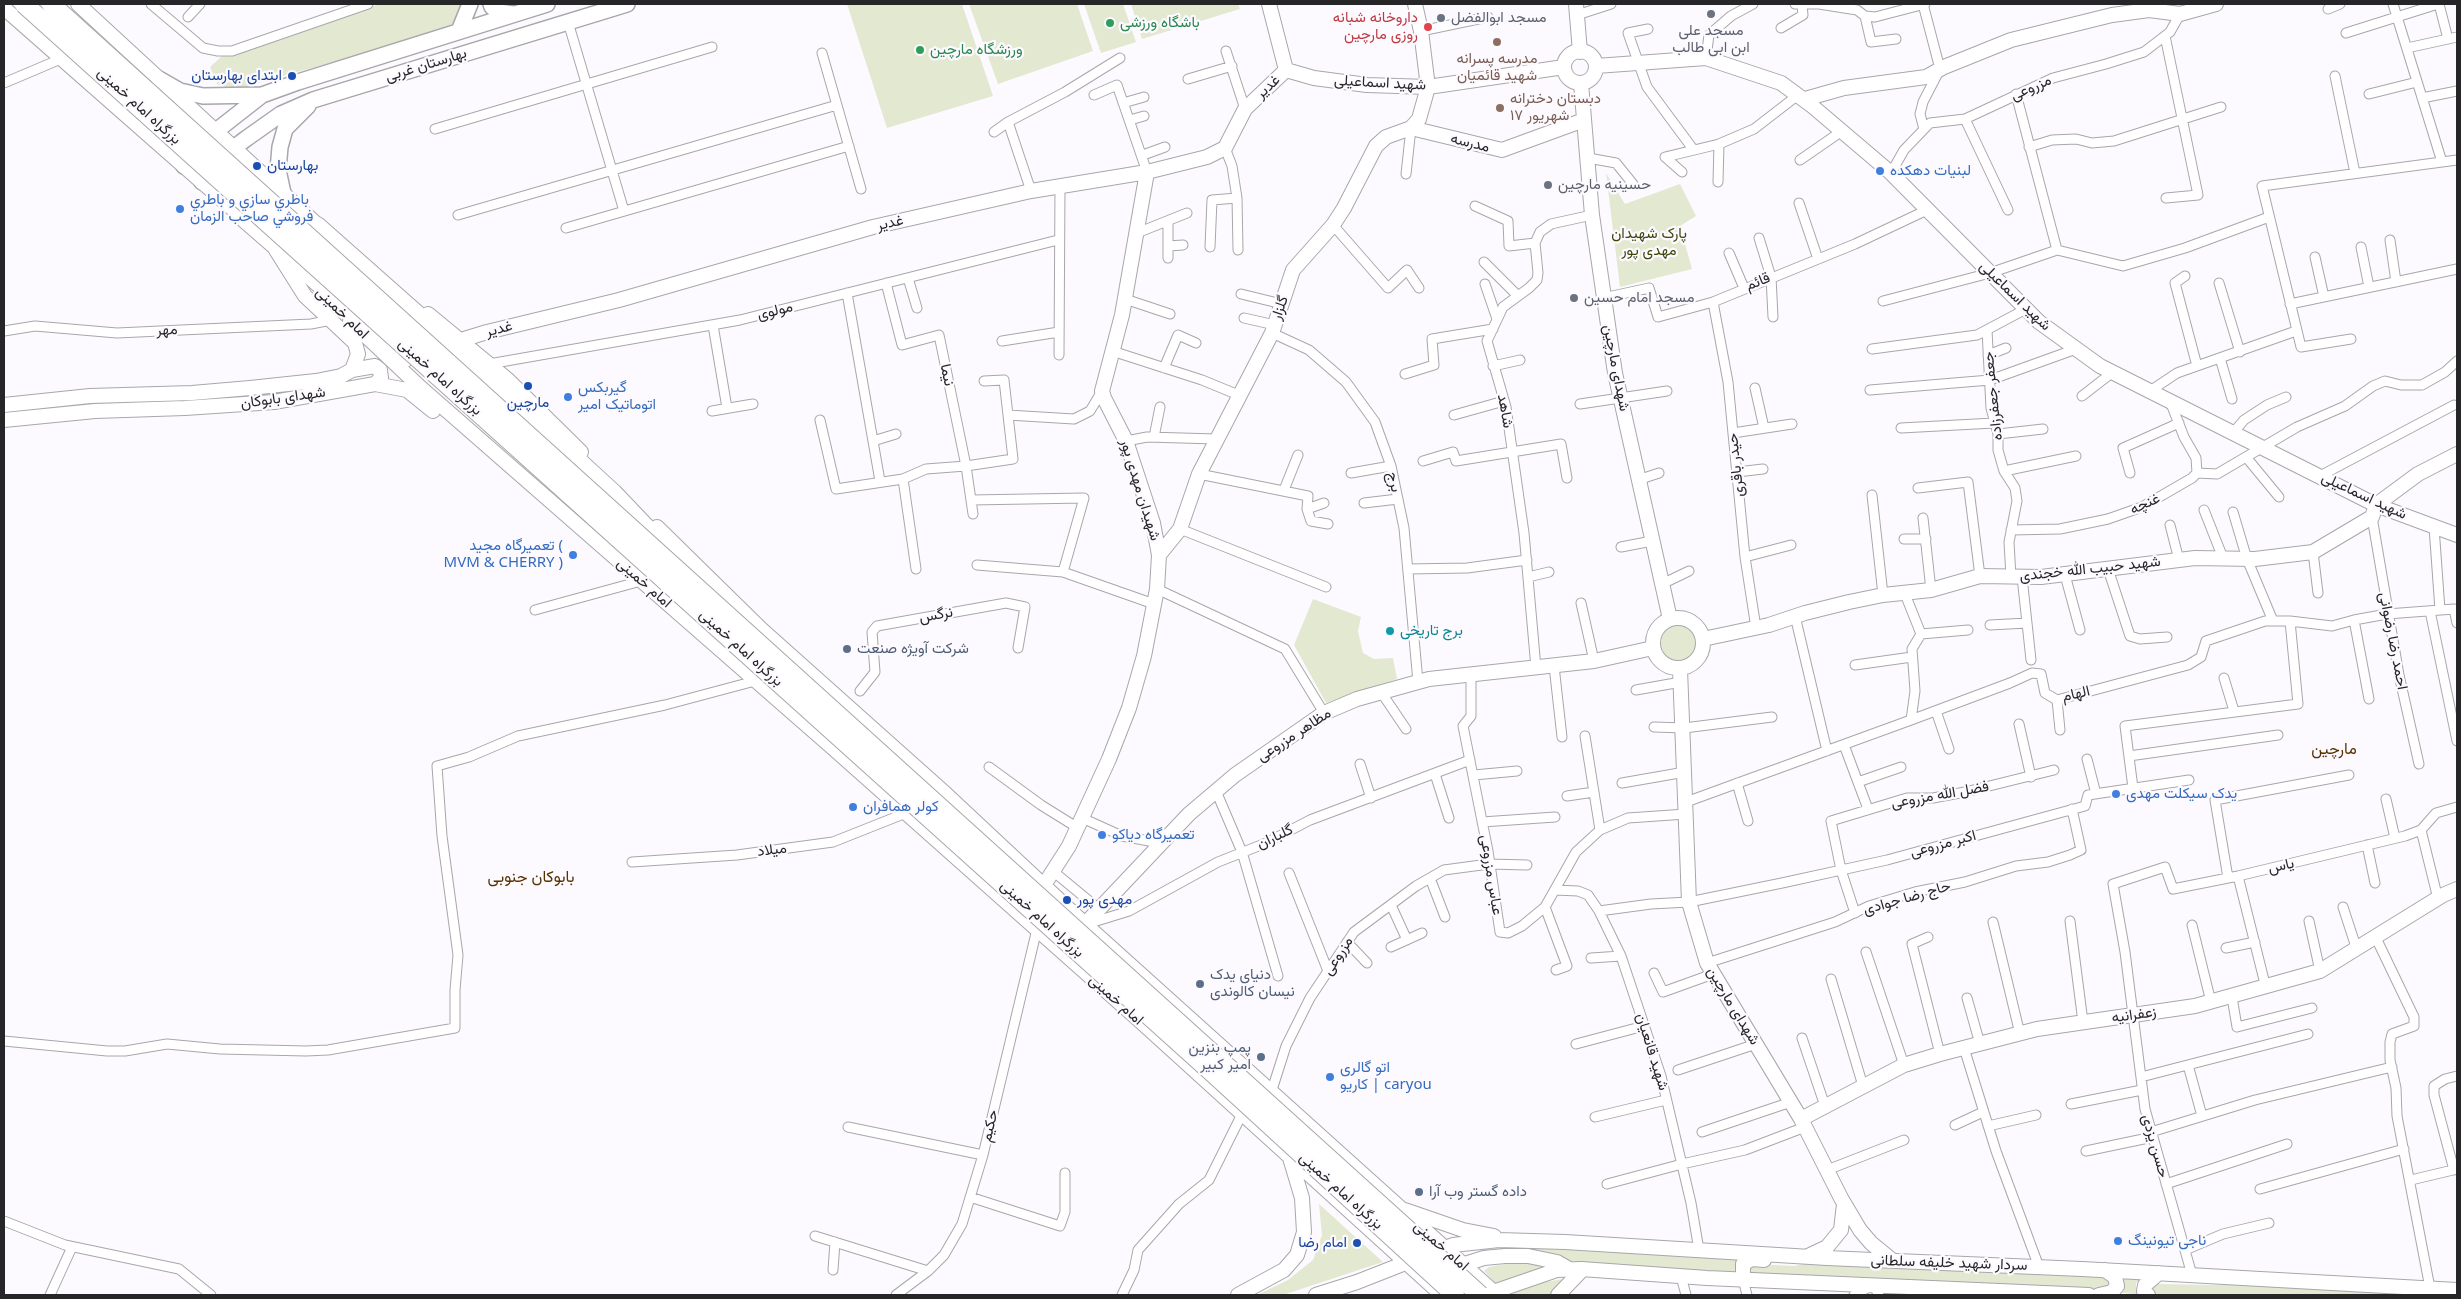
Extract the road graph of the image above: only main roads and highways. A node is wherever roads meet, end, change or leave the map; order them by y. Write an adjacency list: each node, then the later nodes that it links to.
1 (52, 4): 19 (highway, بزرگراه امام خمینی, bridge)
2 (470, 4): 8 (main road)
3 (491, 4): 7 (main road)
4 (547, 4): 7 (main road, بهارستان غربی)
5 (627, 4): 11 (main road, بهارستان غربی)
6 (13, 9): 19 (highway, بزرگراه امام خمینی, bridge)
7 (513, 14): 8 (main road, بهارستان غربی)
8 (460, 31): 9 (main road, بهارستان غربی)
9 (330, 71): 11 (main road); 12 (main road, بهارستان غربی)
10 (159, 79): 12 (main road)
11 (338, 92): 13 (main road, بهارستان غربی)
12 (262, 95): 14 (main road, بهارستان غربی)
13 (313, 100): 15 (main road, بهارستان غربی); 16 (main road)
14 (184, 166)
15 (202, 182)
16 (283, 194)
17 (245, 219): 19 (highway)
18 (317, 226): 19 (highway)
19 (734, 632): 20 (highway, بزرگراه امام خمینی, bridge); 21 (highway, بزرگراه امام خمینی, bridge)
20 (1489, 1294)
21 (1455, 1295)

